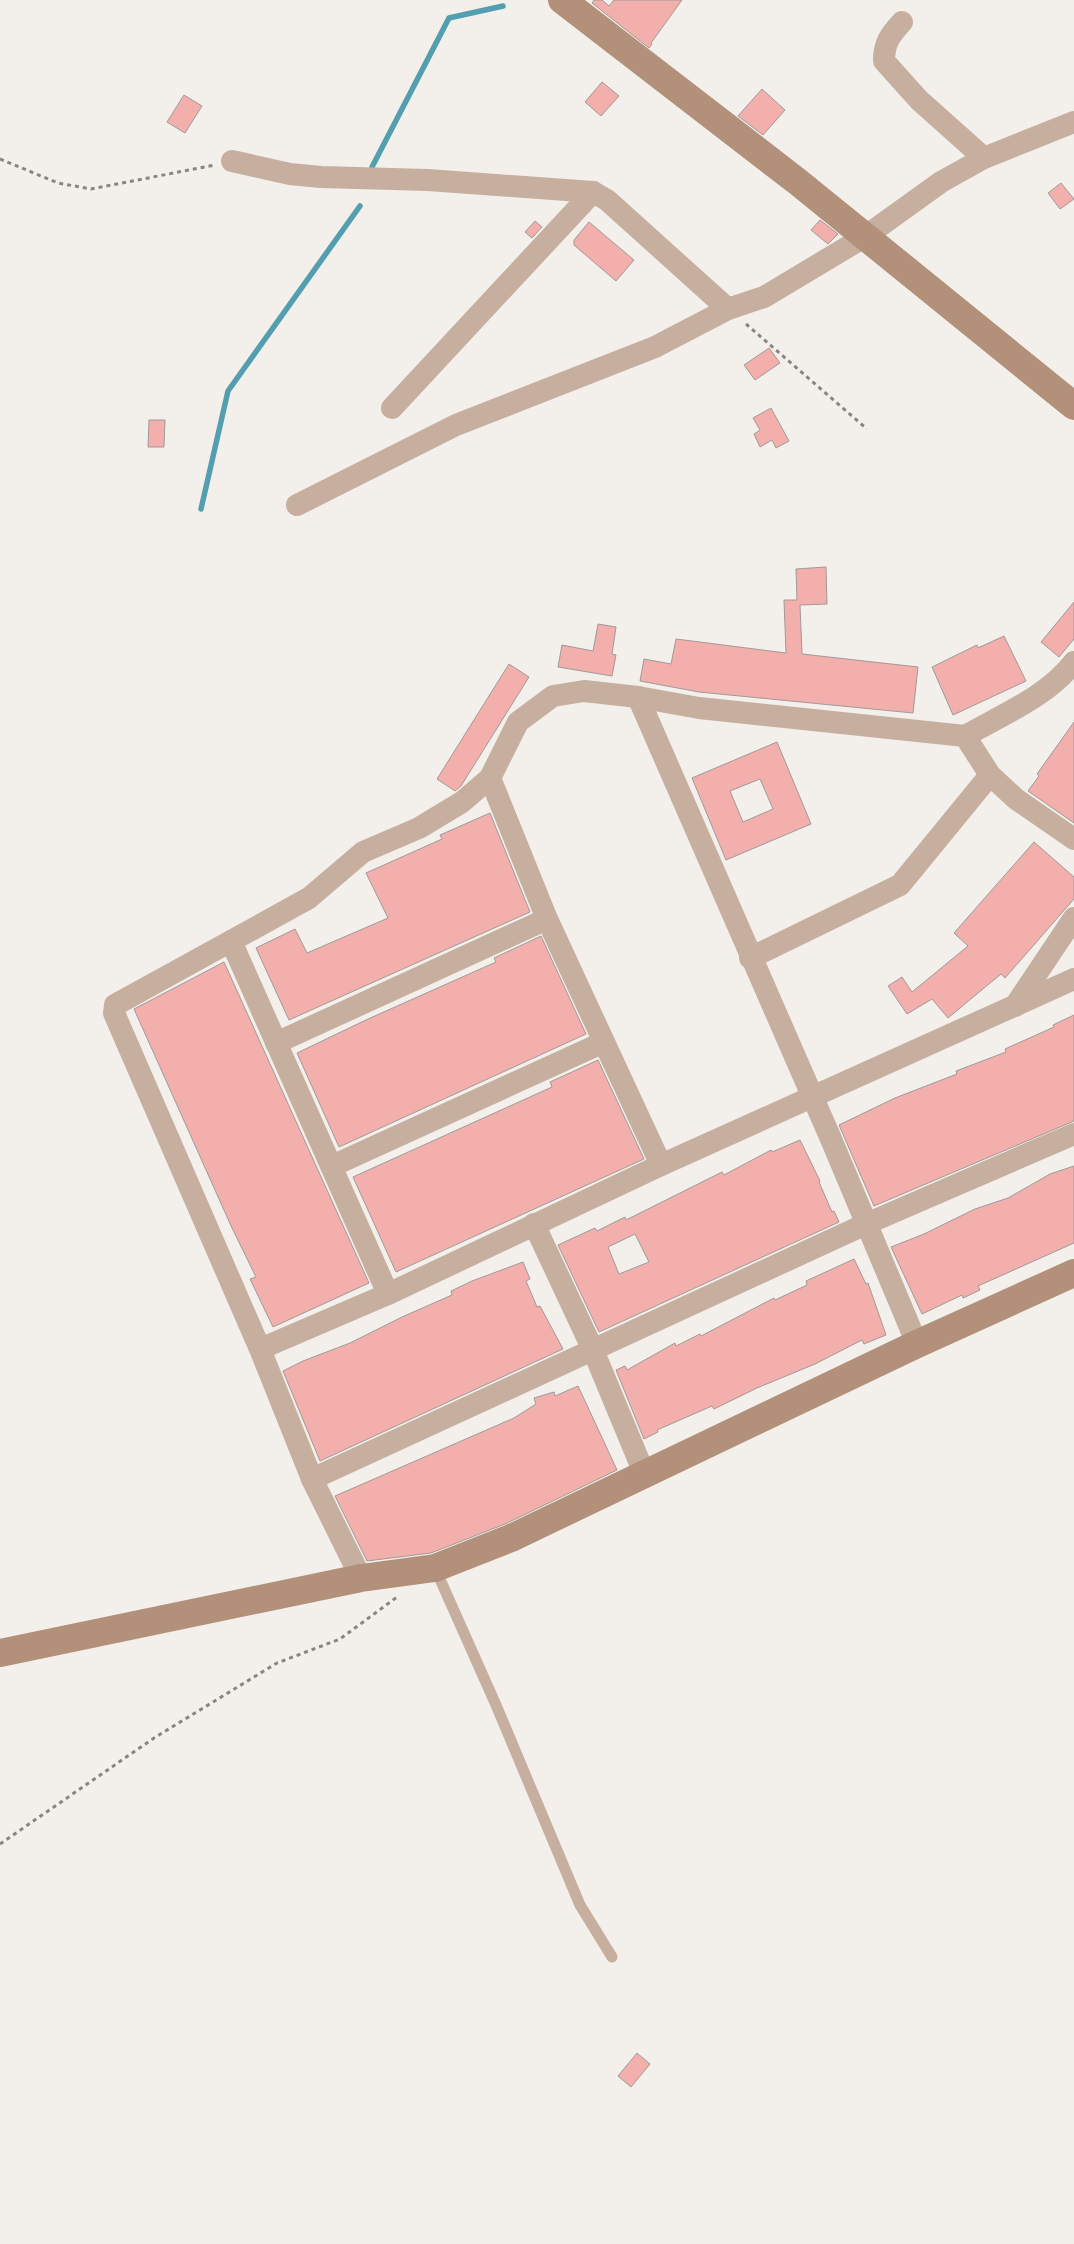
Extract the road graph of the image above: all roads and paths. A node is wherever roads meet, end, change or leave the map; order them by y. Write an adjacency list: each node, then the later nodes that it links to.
1 (562, 0): 8 (street)
2 (902, 22): 4 (street)
3 (1074, 122): 4 (street)
4 (984, 158): 8 (street)
5 (0, 159): 6 (path)
6 (232, 161): 7 (street)
7 (593, 192): 9 (street); 11 (street)
8 (866, 236): 9 (street); 10 (street)
9 (728, 309): 12 (path); 13 (street)
10 (1074, 406)
11 (392, 408)
12 (867, 429)
13 (298, 505)
14 (1074, 662): 16 (street)
15 (638, 697): 16 (street); 18 (street); 23 (street)
16 (965, 736): 17 (street)
17 (990, 775): 19 (street); 23 (street)
18 (490, 778): 20 (street); 22 (street)
19 (1074, 839)
20 (547, 919): 26 (street); 27 (street)
21 (1071, 932): 25 (street)
22 (231, 941): 27 (street); 37 (street)
23 (750, 958): 28 (street)
24 (1074, 979): 25 (street)
25 (1015, 1006): 28 (street)
26 (604, 1042): 30 (street); 31 (street)
27 (276, 1043): 31 (street)
28 (812, 1097): 30 (street); 33 (street)
29 (1074, 1134): 33 (street)
30 (661, 1165): 32 (street)
31 (332, 1166): 35 (street)
32 (534, 1224): 35 (street); 38 (street)
33 (866, 1224): 36 (street); 38 (street)
34 (1074, 1273): 36 (street)
35 (388, 1294): 37 (street)
36 (917, 1344): 39 (street)
37 (260, 1349): 40 (street)
38 (593, 1350): 39 (street); 40 (street)
39 (644, 1473): 41 (street)
40 (312, 1479): 42 (street)
41 (436, 1568): 42 (street); 46 (lane)
42 (362, 1578): 44 (street)
43 (404, 1592): 45 (path)
44 (0, 1653)
45 (0, 1844)
46 (612, 1957)

